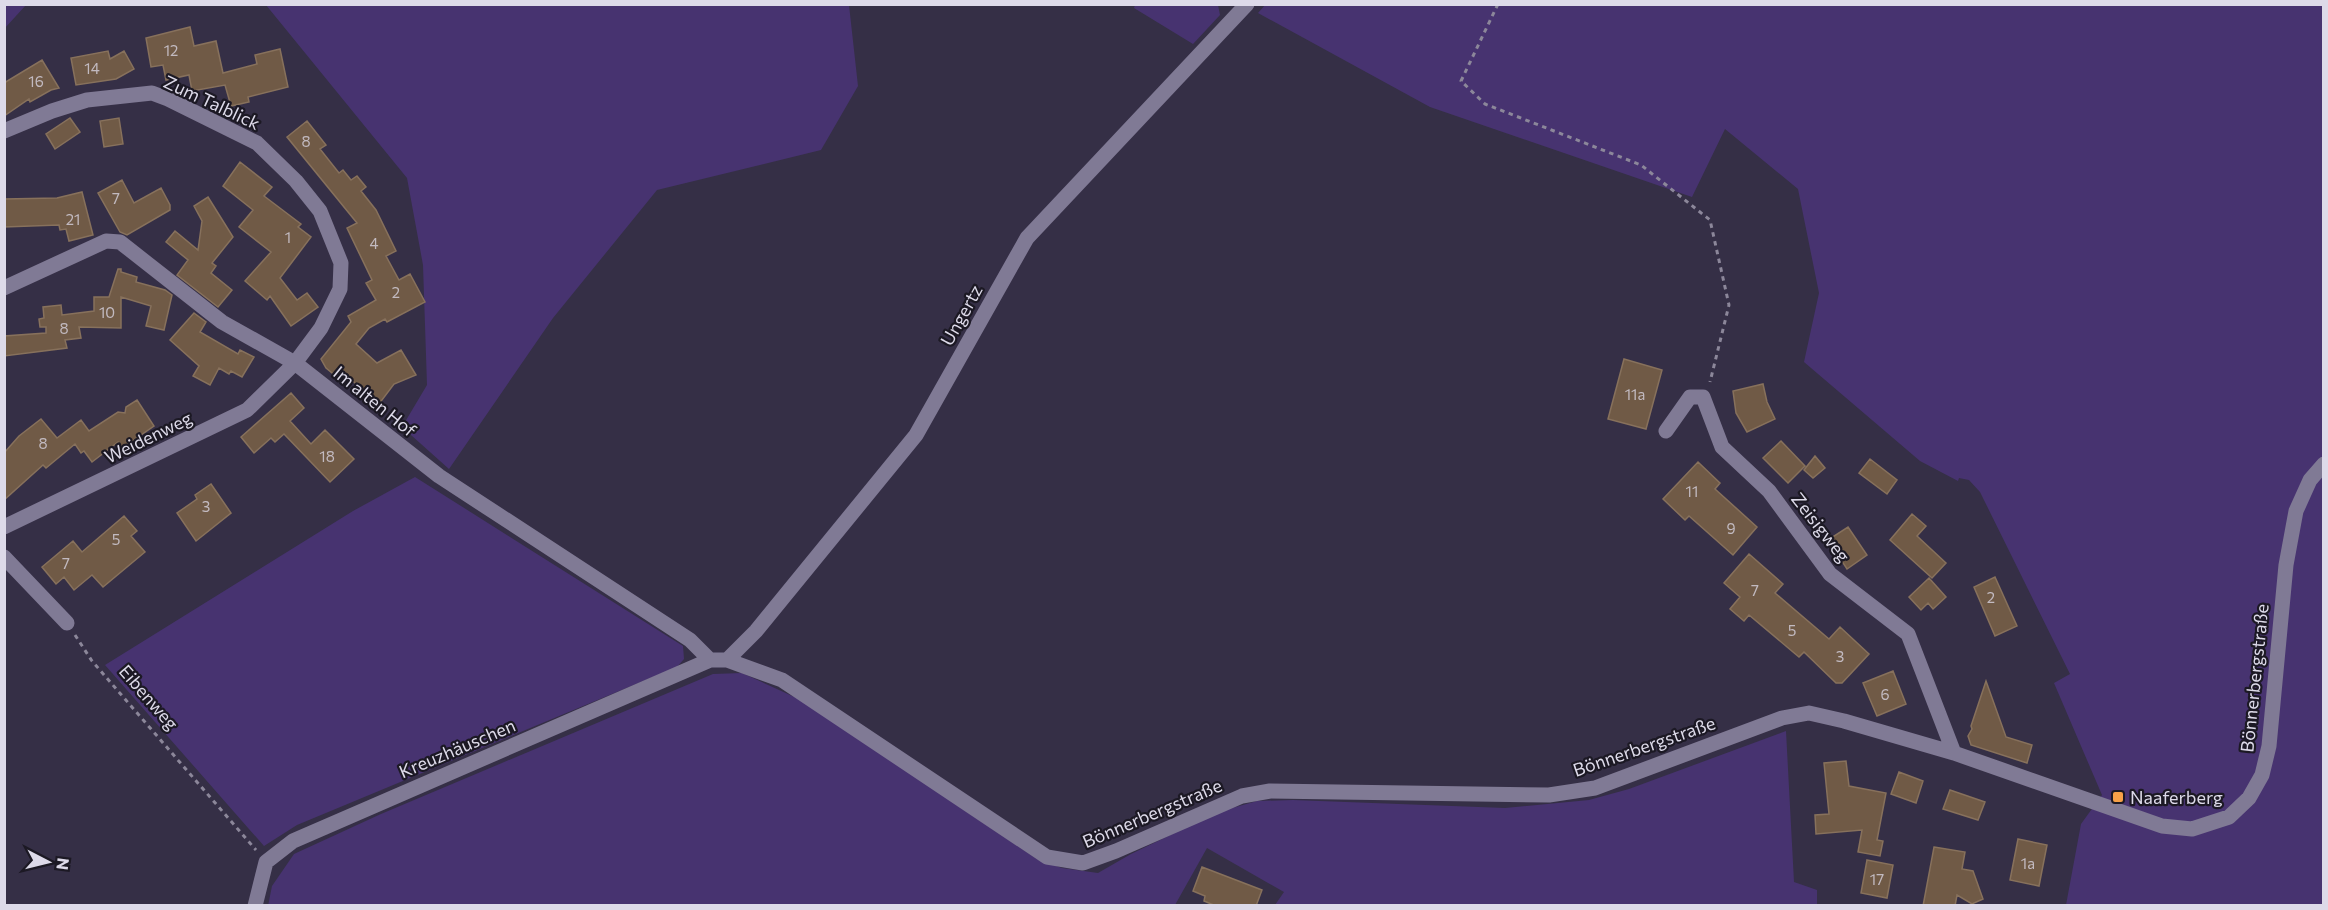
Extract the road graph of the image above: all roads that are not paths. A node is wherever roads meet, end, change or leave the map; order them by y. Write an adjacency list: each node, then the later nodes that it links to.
1 (1247, 4): 11 (street, Ungertz)
2 (4, 131): 4 (street, Zum Talblick)
3 (4, 288): 4 (street, Im alten Hof)
4 (295, 363): 7 (street, Weidenweg); 10 (street, Im alten Hof)
5 (1666, 431): 12 (street, Zeisigweg)
6 (2324, 464): 12 (street, Bönnerbergstraße)
7 (4, 527)
8 (4, 557): 9 (street)
9 (67, 623)
10 (710, 660): 11 (street, Bönnerbergstraße); 13 (street, Kreuzhäuschen)
11 (727, 660): 12 (street, Bönnerbergstraße)
12 (1954, 753)
13 (255, 906)

